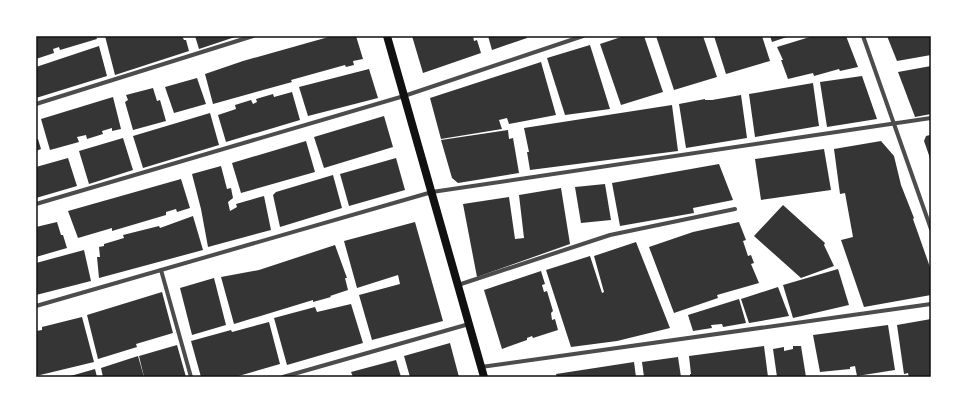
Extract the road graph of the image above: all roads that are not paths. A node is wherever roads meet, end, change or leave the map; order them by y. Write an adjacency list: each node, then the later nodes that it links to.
1 (253, 36): 6 (street)
2 (387, 36): 5 (main road)
3 (583, 36): 5 (street)
4 (863, 36): 8 (street)
5 (404, 96): 9 (main road); 10 (street)
6 (36, 104)
7 (931, 118): 8 (street)
8 (895, 125): 9 (street); 12 (street)
9 (432, 192): 13 (street); 14 (main road)
10 (36, 204)
11 (735, 209): 14 (street)
12 (931, 229)
13 (161, 270): 16 (street); 19 (street)
14 (458, 285): 17 (main road)
15 (931, 304): 18 (street)
16 (36, 306)
17 (469, 324): 18 (main road); 20 (street)
18 (481, 368): 21 (main road)
19 (191, 377)
20 (283, 377)
21 (484, 377)

